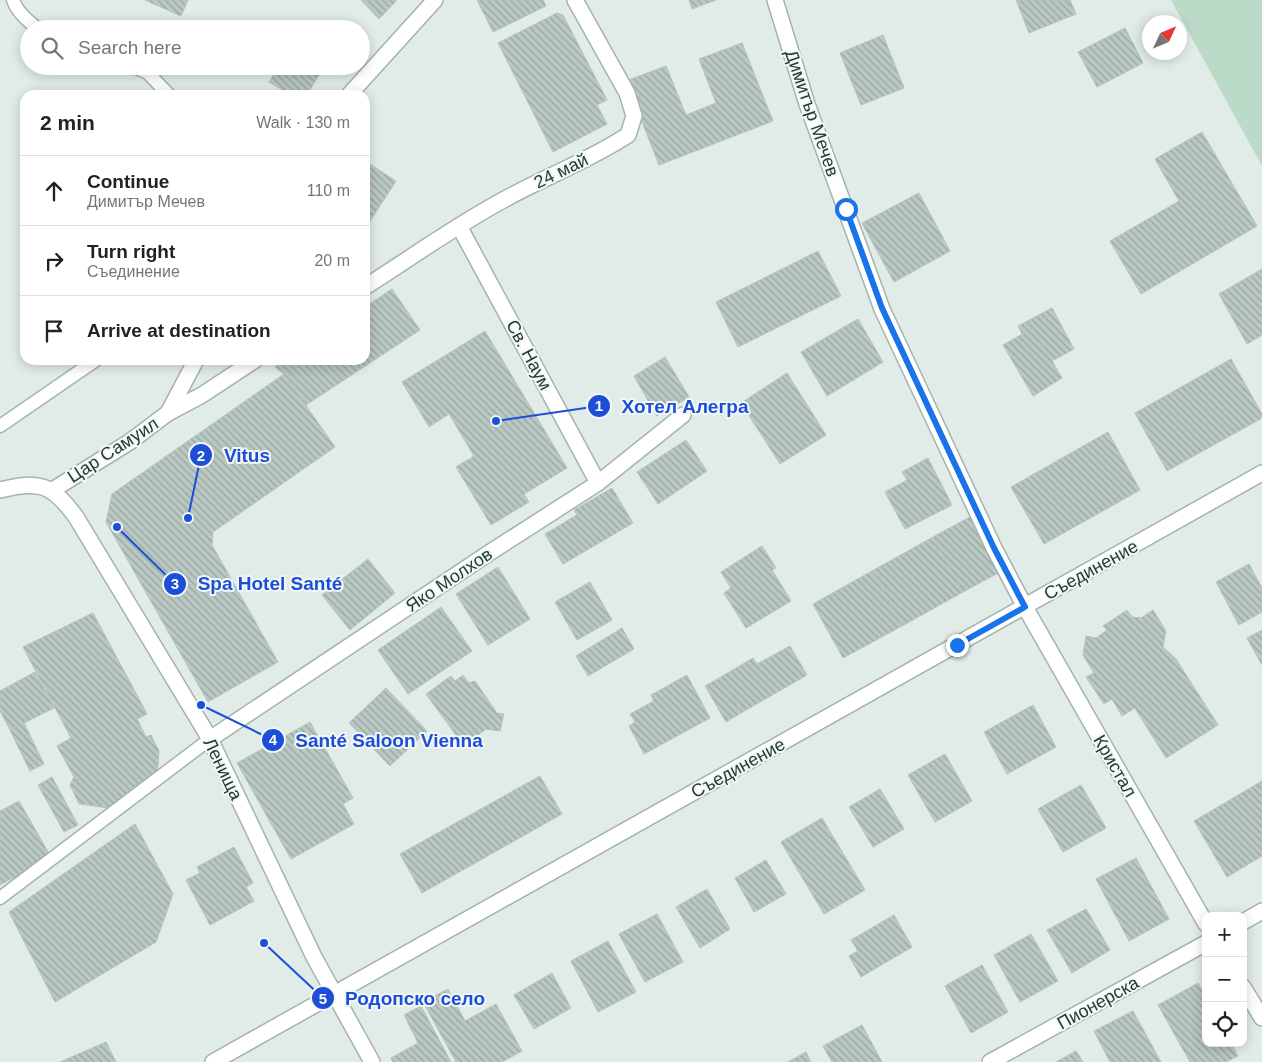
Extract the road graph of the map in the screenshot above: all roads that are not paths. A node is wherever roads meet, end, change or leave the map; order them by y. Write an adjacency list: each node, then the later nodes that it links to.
1 (13, 0): 5 (lane)
2 (435, 0): 6 (street)
3 (575, 0): 11 (street, 24 май)
4 (775, 0): 23 (street, Димитър Мечев)
5 (27, 20)
6 (370, 72)
7 (150, 75): 9 (lane)
8 (367, 75): 10 (street)
9 (164, 90)
10 (354, 90)
11 (459, 226): 12 (street, 24 май); 20 (street, Св. Наум)
12 (370, 283)
13 (89, 365): 18 (lane)
14 (193, 365): 16 (street, Цар Самуил)
15 (247, 365): 16 (street)
16 (168, 413): 22 (street, Цар Самуил)
17 (684, 415): 20 (street, Яко Молхов)
18 (0, 426)
19 (1262, 473): 23 (street, Съединение)
20 (598, 484): 24 (street, Яко Молхов)
21 (0, 490): 22 (street, Цар Самуил)
22 (51, 490): 24 (street, Ленища)
23 (1025, 607): 27 (street, Кристал); 30 (street, Съединение)
24 (210, 739): 25 (lane); 30 (street, Ленища)
25 (0, 898)
26 (1262, 912): 28 (street)
27 (1202, 917)
28 (1247, 920)
29 (1202, 945): 35 (street, Пионерска)
30 (335, 994): 33 (street, Съединение); 34 (street, Ленища)
31 (1247, 994): 32 (street)
32 (1262, 1018)
33 (213, 1062)
34 (372, 1062)
35 (990, 1062)

